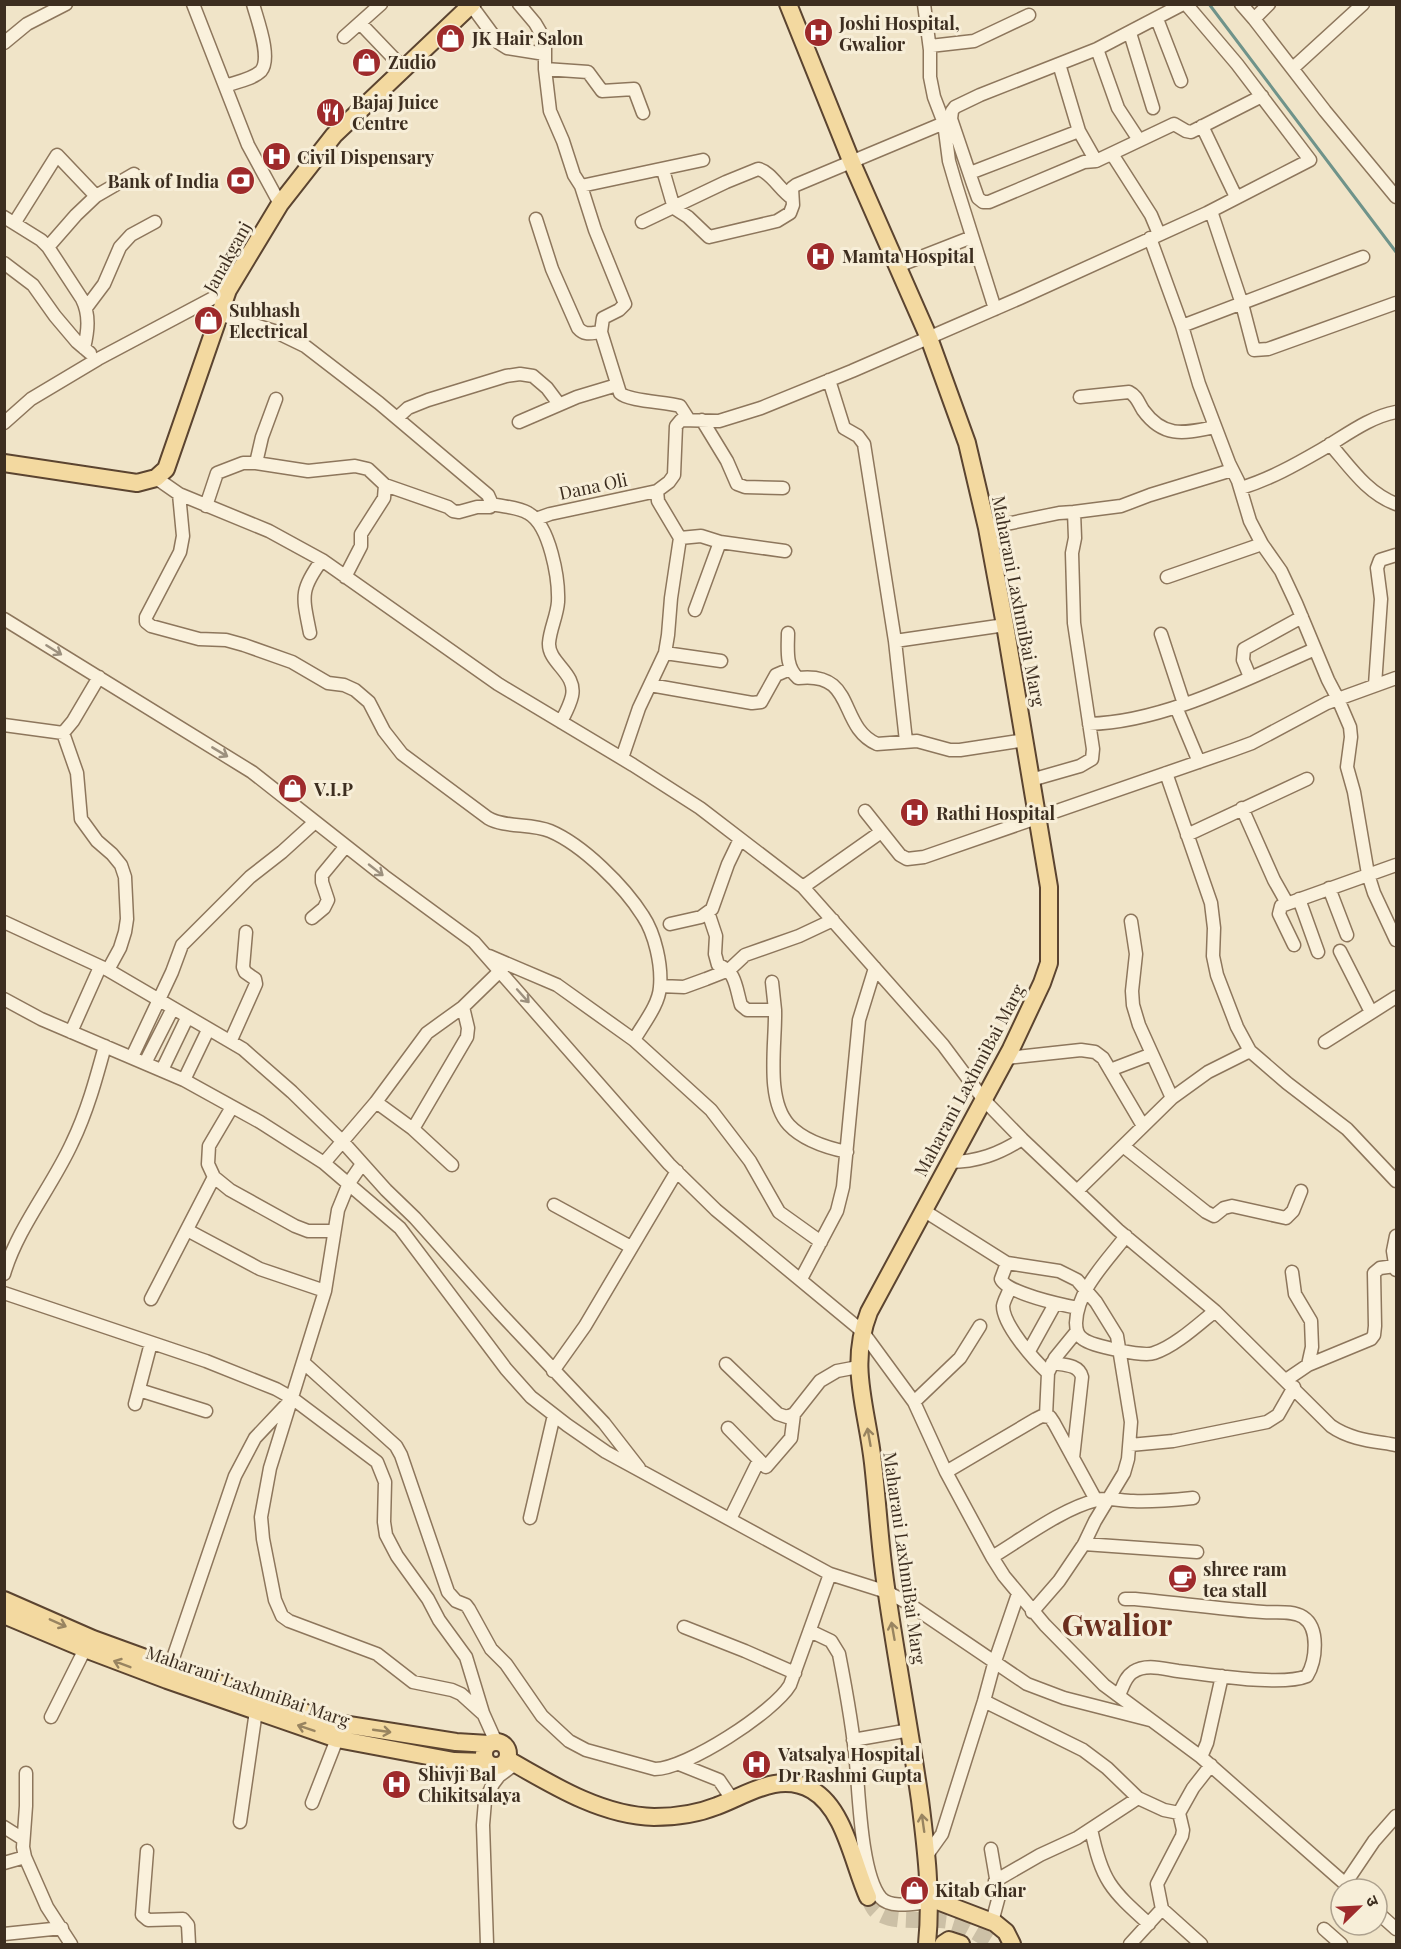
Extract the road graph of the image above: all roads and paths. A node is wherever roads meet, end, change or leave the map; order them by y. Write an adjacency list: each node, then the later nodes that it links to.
1 (66, 4): 19 (street)
2 (193, 4): 28 (street)
3 (253, 4): 28 (street)
4 (381, 4): 16 (street)
5 (519, 4): 22 (street)
6 (788, 4): 39 (main road, Maharani LaxhmiBai Marg)
7 (924, 4): 20 (street)
8 (1184, 4): 15 (street); 29 (street)
9 (1241, 4): 14 (street)
10 (1269, 4): 14 (street)
11 (1363, 4): 24 (street)
12 (471, 5): 22 (street); 25 (main road, Janakganj)
13 (1029, 15): 20 (street)
14 (1254, 18): 24 (street)
15 (1157, 19): 17 (street); 27 (street)
16 (360, 23): 18 (street); 25 (street)
17 (1130, 33): 21 (street); 30 (street)
18 (344, 37)
19 (4, 43)
20 (930, 46): 32 (street)
21 (1097, 50): 23 (street); 35 (street)
22 (545, 54): 26 (street)
23 (1059, 64): 32 (street); 34 (street)
24 (1293, 68): 46 (street)
25 (404, 69): 48 (main road, Janakganj)
26 (545, 69): 31 (street); 43 (street)
27 (1180, 81)
28 (225, 86): 48 (street)
29 (1262, 96): 33 (street); 45 (street)
30 (1153, 108)
31 (643, 113)
32 (948, 121): 39 (street); 41 (street); 56 (street)
33 (1202, 126): 35 (street); 45 (street)
34 (1079, 131): 38 (street); 41 (street)
35 (1138, 140): 36 (street)
36 (1112, 154): 38 (street); 55 (street)
37 (703, 160): 40 (street)
38 (1096, 161): 41 (street)
39 (852, 163): 47 (street); 60 (main road, Maharani LaxhmiBai Marg)
40 (663, 170): 43 (street); 49 (street)
41 (970, 173)
42 (134, 174): 44 (street)
43 (581, 186): 68 (street)
44 (96, 196): 52 (street); 57 (street)
45 (1236, 197): 50 (street)
46 (1396, 197)
47 (792, 198): 49 (street); 49 (street)
48 (280, 204): 61 (main road, Janakganj)
49 (674, 208): 54 (street)
50 (1211, 210): 55 (street); 63 (street)
51 (536, 219): 68 (street)
52 (10, 220): 57 (street)
53 (155, 222): 64 (street)
54 (642, 222)
55 (1154, 236): 65 (street); 67 (street)
56 (972, 237): 60 (street); 65 (street)
57 (48, 247): 64 (street)
58 (1363, 257): 63 (street)
59 (4, 263): 70 (street)
60 (898, 266): 69 (main road, Maharani LaxhmiBai Marg)
61 (228, 290): 66 (main road, Janakganj); 71 (street)
62 (1396, 303): 63 (street)
63 (1242, 304): 67 (street)
64 (87, 308): 70 (street)
65 (995, 309): 69 (street)
66 (219, 314): 78 (street); 88 (main road, Janakganj)
67 (1182, 326): 83 (street)
68 (601, 332): 73 (street)
69 (929, 338): 72 (street); 99 (main road, Maharani LaxhmiBai Marg)
70 (84, 348): 71 (street)
71 (98, 359): 82 (street)
72 (829, 380): 80 (street); 115 (street)
73 (617, 385): 76 (street); 79 (street)
74 (1080, 397): 83 (street)
75 (276, 399): 86 (street)
76 (559, 404): 78 (street); 81 (street)
77 (1396, 412): 84 (street)
78 (397, 418): 94 (street)
79 (689, 420): 80 (street); 92 (street)
80 (702, 420): 90 (street)
81 (519, 422)
82 (4, 423)
83 (1215, 427): 87 (street)
84 (1330, 444): 91 (street); 95 (street)
85 (4, 463): 88 (main road)
86 (256, 463): 89 (street); 96 (street)
87 (1232, 470): 91 (street); 97 (street)
88 (156, 478): 93 (street)
89 (385, 485): 94 (street); 106 (street)
90 (783, 488)
91 (1241, 488): 102 (street)
92 (657, 491): 98 (street, Dana Oli); 100 (street)
93 (179, 494): 96 (street); 170 (street)
94 (492, 504): 98 (street)
95 (1396, 504)
96 (206, 506): 105 (street)
97 (1074, 512): 99 (street); 128 (street)
98 (537, 519): 127 (street)
99 (987, 528): 111 (main road, Maharani LaxhmiBai Marg)
100 (680, 538): 101 (street); 117 (street)
101 (720, 542): 103 (street); 108 (street)
102 (1262, 544): 107 (street); 109 (street)
103 (785, 552)
104 (1396, 555): 124 (street)
105 (322, 560): 106 (street); 112 (street)
106 (345, 577): 127 (street)
107 (1167, 577)
108 (695, 610)
109 (1302, 617): 116 (street); 121 (street)
110 (4, 619): 120 (street, one-way to 120)
111 (1005, 625): 115 (street); 131 (main road, Maharani LaxhmiBai Marg)
112 (310, 633)
113 (788, 633): 119 (street)
114 (1161, 634): 126 (street)
115 (895, 641): 132 (street)
116 (1315, 649): 121 (street); 125 (street)
117 (664, 653): 118 (street); 123 (street)
118 (721, 661)
119 (790, 669): 123 (street); 132 (street)
120 (99, 677): 130 (street); 141 (street, one-way to 141)
121 (1250, 677): 126 (street)
122 (1396, 678): 124 (street)
123 (650, 685): 133 (street)
124 (1375, 685): 125 (street)
125 (1338, 699): 134 (street); 147 (street)
126 (1180, 706): 128 (street); 134 (street)
127 (561, 722): 133 (street)
128 (1089, 724): 137 (street)
129 (4, 725): 130 (street)
130 (63, 733): 166 (street)
131 (1025, 740): 132 (street); 137 (main road, Maharani LaxhmiBai Marg)
132 (906, 741)
133 (622, 758): 144 (street)
134 (1199, 762): 135 (street)
135 (1166, 773): 140 (street); 143 (street)
136 (1307, 779): 138 (street)
137 (1031, 780): 140 (main road, Maharani LaxhmiBai Marg)
138 (1242, 808): 143 (street); 151 (street)
139 (866, 811): 142 (street)
140 (1038, 817): 142 (street); 189 (main road, Maharani LaxhmiBai Marg)
141 (315, 822): 145 (street); 172 (street)
142 (881, 832): 148 (street)
143 (1187, 835): 186 (street)
144 (740, 839): 148 (street); 152 (street)
145 (346, 846): 153 (street); 164 (street, one-way to 164)
146 (1396, 865): 147 (street)
147 (1368, 874): 149 (street); 160 (street)
148 (803, 887): 154 (street)
149 (1329, 888): 150 (street); 159 (street)
150 (1299, 898): 151 (street); 163 (street)
151 (1287, 903): 161 (street)
152 (708, 912): 157 (street); 167 (street)
153 (312, 918)
154 (833, 920): 165 (street); 167 (street)
155 (1131, 921): 187 (street)
156 (4, 922): 166 (street)
157 (670, 924)
158 (246, 932): 183 (street)
159 (1347, 935)
160 (1396, 940)
161 (1294, 945)
162 (1340, 951): 177 (street)
163 (1318, 952)
164 (488, 956): 168 (street); 182 (street)
165 (875, 968): 195 (street); 203 (street)
166 (104, 969): 172 (street); 181 (street)
167 (729, 970): 170 (street); 176 (street)
168 (500, 972): 174 (street); 208 (street, one-way to 208)
169 (772, 982): 176 (street)
170 (660, 986): 182 (street)
171 (1396, 997): 177 (street)
172 (159, 1000): 175 (street); 188 (street)
173 (7, 1001): 178 (street); 181 (street)
174 (463, 1007): 196 (street); 199 (street)
175 (173, 1008): 179 (street); 190 (street)
176 (775, 1010): 203 (street)
177 (1371, 1012): 184 (street)
178 (4, 1016)
179 (187, 1018): 180 (street); 191 (street)
180 (208, 1030): 183 (street); 193 (street)
181 (71, 1032): 185 (street)
182 (634, 1040): 220 (street)
183 (231, 1041): 201 (street)
184 (1325, 1042)
185 (105, 1046): 188 (street); 225 (street)
186 (1250, 1052): 194 (street); 210 (street)
187 (1152, 1054): 192 (street); 194 (street)
188 (132, 1058): 190 (street)
189 (1007, 1058): 192 (street); 195 (main road, Maharani LaxhmiBai Marg)
190 (145, 1063): 191 (street)
191 (162, 1070): 193 (street)
192 (1110, 1070): 198 (street)
193 (184, 1080): 197 (street)
194 (1172, 1098): 198 (street)
195 (984, 1100): 200 (street); 204 (main road, Maharani LaxhmiBai Marg)
196 (376, 1102): 199 (street); 201 (street)
197 (232, 1107): 205 (street); 209 (street)
198 (1143, 1126): 202 (street)
199 (413, 1129): 207 (street)
200 (1022, 1139): 204 (street); 212 (street)
201 (343, 1142): 205 (street); 206 (street)
202 (1123, 1146): 212 (street); 213 (street)
203 (847, 1152): 220 (street)
204 (949, 1161): 215 (main road, Maharani LaxhmiBai Marg)
205 (324, 1162): 211 (street)
206 (362, 1164): 211 (street); 246 (street)
207 (452, 1165)
208 (677, 1172): 221 (street); 226 (street)
209 (214, 1177): 216 (street); 217 (street)
210 (1396, 1181)
211 (349, 1183): 217 (street); 254 (street)
212 (1078, 1190): 218 (street)
213 (1301, 1191)
214 (554, 1204): 221 (street)
215 (923, 1210): 222 (street); 236 (main road, Maharani LaxhmiBai Marg)
216 (187, 1230): 229 (street); 231 (street)
217 (333, 1231): 229 (street)
218 (1126, 1236): 228 (street); 234 (street)
219 (1396, 1236): 223 (street)
220 (821, 1242): 226 (street)
221 (631, 1247): 246 (street)
222 (1007, 1263): 227 (street); 228 (street)
223 (1396, 1268): 243 (street)
224 (1292, 1272): 243 (street)
225 (4, 1274)
226 (801, 1279): 236 (street)
227 (1010, 1288): 232 (street); 240 (street)
228 (1086, 1288): 233 (street); 239 (street)
229 (325, 1291): 241 (street)
230 (4, 1293): 238 (street)
231 (151, 1299)
232 (1055, 1304): 233 (street); 240 (street)
233 (1078, 1308): 237 (street)
234 (1215, 1311): 239 (street); 247 (street)
235 (980, 1326): 250 (street)
236 (862, 1331): 244 (main road, Maharani LaxhmiBai Marg); 250 (street)
237 (1077, 1331): 239 (street); 245 (street)
238 (151, 1342): 248 (street); 249 (street)
239 (1120, 1350): 257 (street)
240 (1029, 1351): 245 (street)
241 (304, 1363): 249 (street); 298 (street)
242 (726, 1364): 253 (street)
243 (1308, 1365): 247 (street)
244 (858, 1366): 253 (street); 272 (main road, Maharani LaxhmiBai Marg, one-way to 244)
245 (1050, 1368): 255 (street); 259 (street)
246 (553, 1371): 261 (street)
247 (1290, 1384): 257 (street); 258 (street)
248 (139, 1390): 251 (street); 252 (street)
249 (292, 1398): 282 (street); 288 (street); 288 (street)
250 (914, 1402): 262 (street)
251 (135, 1404)
252 (206, 1411)
253 (794, 1414): 260 (street)
254 (554, 1415): 261 (street); 266 (street)
255 (1046, 1416): 259 (street); 262 (street)
256 (728, 1428): 260 (street)
257 (1130, 1445): 263 (street)
258 (1396, 1445)
259 (1073, 1458): 265 (street)
260 (759, 1460): 267 (street)
261 (640, 1470): 267 (street)
262 (946, 1472): 270 (street)
263 (1110, 1498): 264 (street); 265 (street); 268 (street)
264 (1193, 1498)
265 (1096, 1500): 270 (street)
266 (530, 1518)
267 (730, 1519): 271 (street)
268 (1084, 1544): 269 (street); 276 (street)
269 (1197, 1552)
270 (992, 1557): 273 (street)
271 (830, 1574): 272 (street); 279 (street)
272 (887, 1592): 281 (street); 291 (main road, Maharani LaxhmiBai Marg, one-way to 272)
273 (1018, 1594): 276 (street); 281 (street)
274 (1125, 1599): 284 (street)
275 (4, 1600): 282 (main road, one-way to 282)
276 (1032, 1612): 285 (street)
277 (4, 1615): 280 (main road, Maharani LaxhmiBai Marg)
278 (684, 1627): 283 (street)
279 (810, 1631): 283 (street); 293 (street)
280 (85, 1649): 287 (main road, Maharani LaxhmiBai Marg, one-way to 280); 289 (street)
281 (994, 1664): 286 (street); 290 (street)
282 (171, 1667): 294 (main road, one-way to 294)
283 (795, 1673): 298 (street)
284 (1222, 1676): 285 (street); 296 (street)
285 (1119, 1695): 290 (street)
286 (984, 1701): 300 (street); 309 (street)
287 (256, 1711): 292 (main road, Maharani LaxhmiBai Marg, one-way to 287); 305 (street)
288 (483, 1713): 294 (street)
289 (51, 1717)
290 (1155, 1722): 296 (street)
291 (910, 1730): 293 (street); 309 (main road, Maharani LaxhmiBai Marg, one-way to 291)
292 (337, 1739): 297 (main road, Maharani LaxhmiBai Marg); 302 (street)
293 (853, 1740): 318 (street)
294 (493, 1743): 295 (main road); 297 (main road)
295 (511, 1761): 297 (main road); 301 (main road); 327 (street)
296 (1206, 1761): 303 (street); 314 (street)
297 (487, 1762)
298 (679, 1764): 301 (street)
299 (26, 1773): 308 (street)
300 (1138, 1798): 303 (street); 307 (street)
301 (732, 1799): 317 (main road)
302 (312, 1803)
303 (1179, 1813): 319 (street)
304 (1396, 1816): 315 (street)
305 (240, 1822)
306 (4, 1827): 308 (street)
307 (1091, 1829): 316 (street); 321 (street)
308 (23, 1839): 312 (street)
309 (932, 1849): 318 (main road, Maharani LaxhmiBai Marg)
310 (990, 1849): 316 (street)
311 (147, 1851): 326 (street)
312 (25, 1857): 313 (street); 322 (street)
313 (4, 1863)
314 (1338, 1877)
315 (1353, 1877)
316 (995, 1881): 320 (street)
317 (868, 1897)
318 (935, 1902): 320 (main road); 328 (main road); 329 (main road)
319 (1162, 1909): 321 (street); 333 (street)
320 (992, 1922): 331 (main road)
321 (1149, 1924): 332 (street)
322 (62, 1928): 324 (street); 325 (street)
323 (1324, 1929): 334 (street)
324 (4, 1934)
325 (71, 1944)
326 (189, 1944)
327 (487, 1944)
328 (927, 1944)
329 (941, 1944): 330 (main road)
330 (961, 1944)
331 (1012, 1944)
332 (1130, 1944)
333 (1201, 1944)
334 (1341, 1944)

